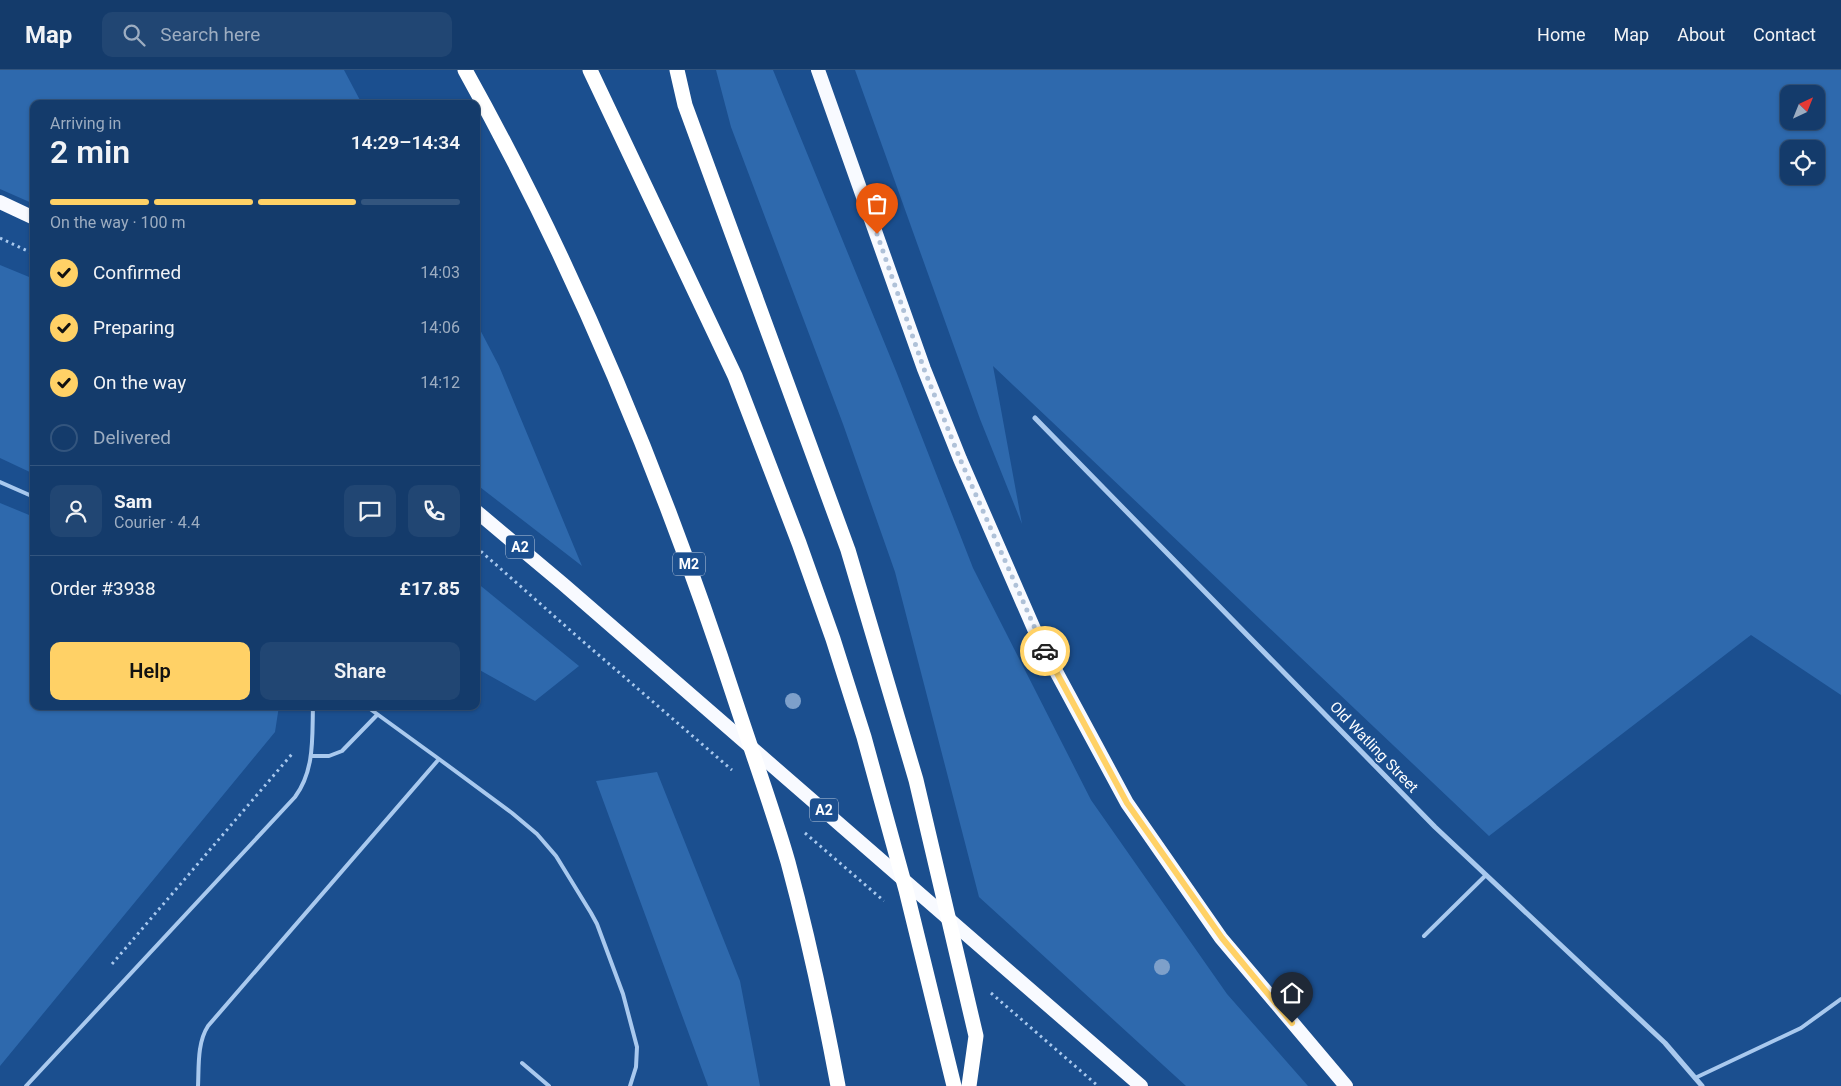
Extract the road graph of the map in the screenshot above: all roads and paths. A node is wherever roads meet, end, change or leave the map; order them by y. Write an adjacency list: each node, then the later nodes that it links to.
1 (465, 70): 34 (highway, M2)
2 (590, 70): 35 (highway)
3 (678, 70): 36 (highway)
4 (818, 70): 39 (highway)
5 (0, 202): 6 (highway)
6 (30, 216)
7 (0, 238): 8 (path)
8 (30, 252)
9 (1035, 418): 22 (street, Old Watling Street)
10 (0, 482): 11 (lane)
11 (30, 495)
12 (480, 514): 38 (highway, A2)
13 (480, 551): 20 (path)
14 (312, 710): 17 (lane)
15 (371, 710): 16 (lane)
16 (377, 715): 18 (lane); 19 (lane)
17 (312, 731): 18 (lane); 25 (path)
18 (311, 756): 30 (lane)
19 (439, 759): 31 (lane); 33 (lane)
20 (737, 774)
21 (805, 832): 23 (path)
22 (1486, 875): 24 (lane); 29 (street, Old Watling Street)
23 (887, 904)
24 (1424, 936)
25 (111, 965)
26 (985, 988): 37 (path)
27 (1841, 999): 29 (lane)
28 (522, 1063): 32 (lane)
29 (1695, 1078): 40 (street, Old Watling Street)
30 (26, 1086)
31 (198, 1086)
32 (549, 1086)
33 (630, 1086)
34 (838, 1086)
35 (954, 1086)
36 (969, 1086)
37 (1098, 1086)
38 (1141, 1086)
39 (1346, 1086)
40 (1702, 1086)

